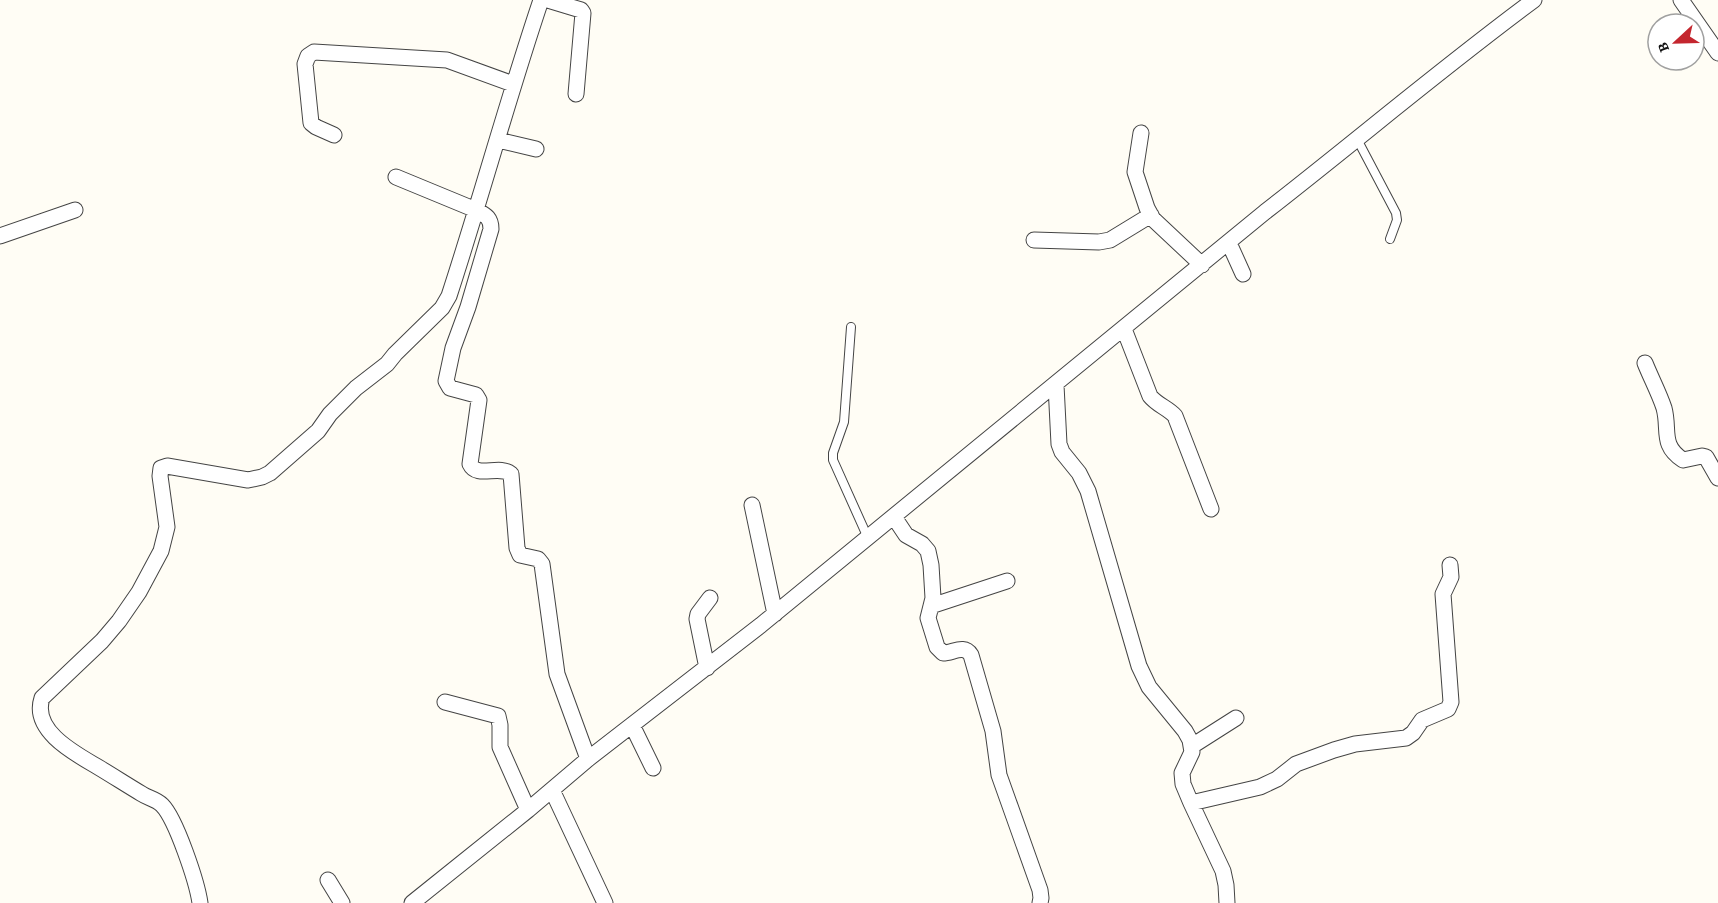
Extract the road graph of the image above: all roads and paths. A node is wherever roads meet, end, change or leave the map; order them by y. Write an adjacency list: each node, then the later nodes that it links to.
1 (541, 0): 6 (street)
2 (548, 0): 7 (street)
3 (1534, 0): 10 (street)
4 (1681, 0): 5 (street)
5 (1718, 53)
6 (513, 84): 9 (street); 11 (street)
7 (576, 94)
8 (1141, 133): 16 (street)
9 (334, 135)
10 (1357, 139): 18 (lane); 20 (street)
11 (503, 141): 12 (street); 15 (street)
12 (536, 149)
13 (396, 177): 15 (street)
14 (75, 210): 17 (street)
15 (482, 213): 42 (street); 48 (street)
16 (1151, 215): 19 (street); 21 (street)
17 (0, 236)
18 (1390, 239)
19 (1034, 240)
20 (1229, 243): 21 (street); 22 (street)
21 (1202, 266): 24 (street)
22 (1243, 274)
23 (851, 327): 31 (lane)
24 (1124, 329): 26 (street); 29 (street)
25 (1646, 363): 27 (street)
26 (1056, 385): 30 (street); 41 (street)
27 (1718, 478)
28 (752, 506): 36 (street)
29 (1211, 509)
30 (894, 517): 31 (street); 35 (street)
31 (868, 538): 36 (street)
32 (1450, 565): 45 (street)
33 (1007, 581): 35 (street)
34 (710, 598): 37 (street)
35 (931, 606): 52 (street)
36 (775, 614): 37 (street)
37 (707, 668): 40 (street)
38 (445, 702): 46 (street)
39 (1236, 718): 41 (street)
40 (632, 725): 42 (street); 43 (street)
41 (1192, 746): 45 (street)
42 (588, 759): 44 (street)
43 (653, 768)
44 (552, 790): 46 (street); 51 (street)
45 (1191, 803): 53 (street)
46 (528, 810): 50 (street)
47 (328, 880): 49 (street)
48 (200, 903)
49 (342, 903)
50 (412, 903)
51 (605, 903)
52 (1040, 903)
53 (1227, 903)

